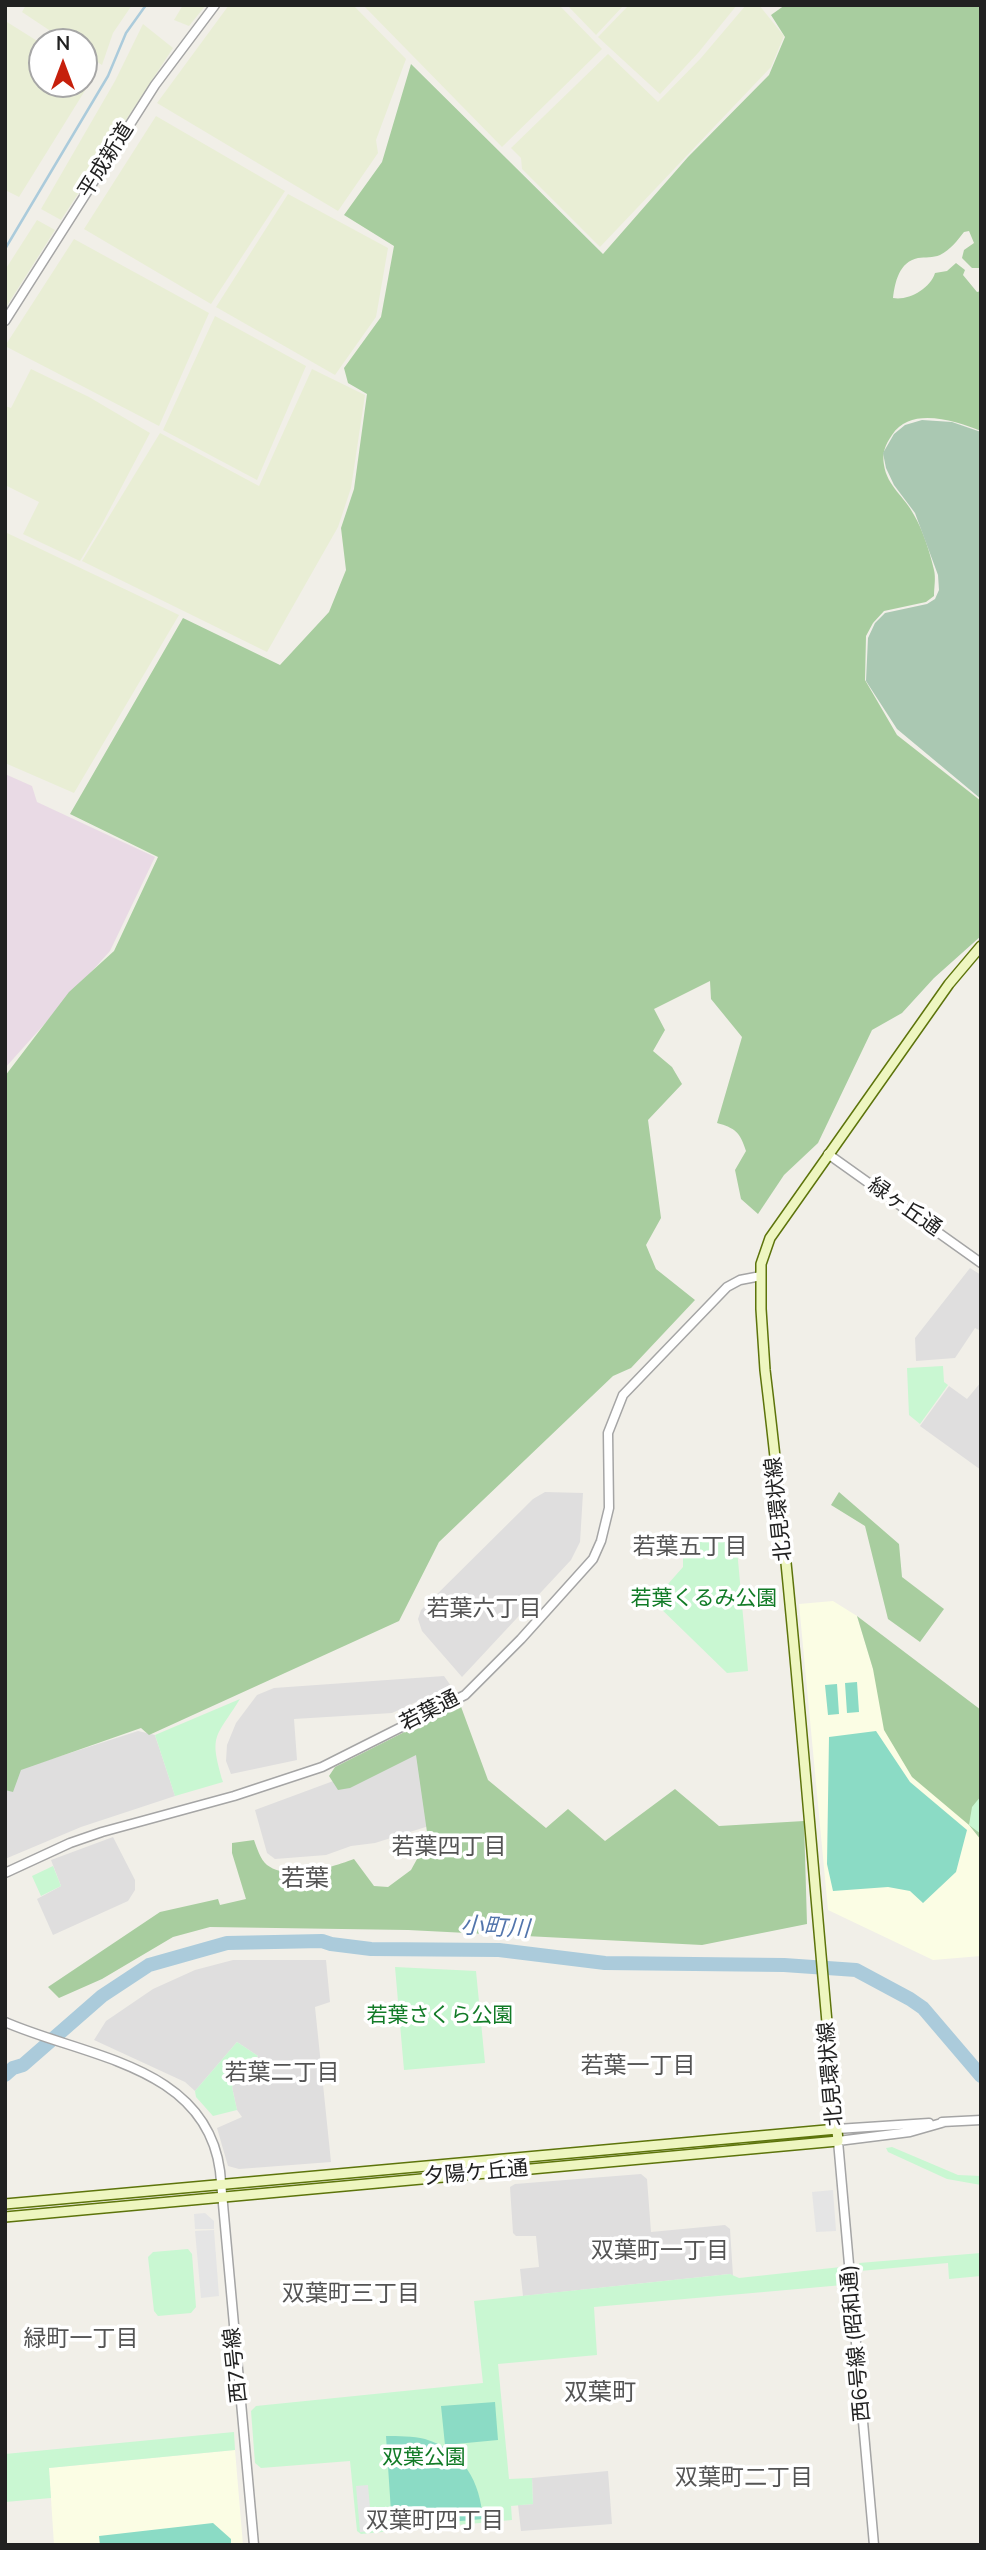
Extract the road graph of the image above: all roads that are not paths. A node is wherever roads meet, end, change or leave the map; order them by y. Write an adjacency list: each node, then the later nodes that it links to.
1 (215, 5): 2 (street, 平成新道)
2 (5, 321)
3 (981, 946): 4 (main road, 北見環状線)
4 (828, 1154): 5 (street, 緑ヶ丘通); 6 (main road, 北見環状線)
5 (981, 1263)
6 (761, 1276): 7 (street, 若葉通); 11 (main road, 北見環状線)
7 (5, 1873)
8 (5, 2022): 13 (street)
9 (981, 2120): 10 (street, 夕陽ケ丘通)
10 (945, 2122): 11 (street, 夕陽ケ丘通); 12 (street, 夕陽ケ丘通)
11 (837, 2129): 12 (main road, 北見環状線); 13 (main road, 夕陽ケ丘通)
12 (838, 2141): 13 (main road, 夕陽ケ丘通); 17 (street, 西6号線 (昭和通))
13 (222, 2191): 14 (main road, 夕陽ケ丘通); 15 (main road, 夕陽ケ丘通); 16 (street, 西7号線)
14 (5, 2204)
15 (5, 2217)
16 (254, 2545)
17 (874, 2545)

